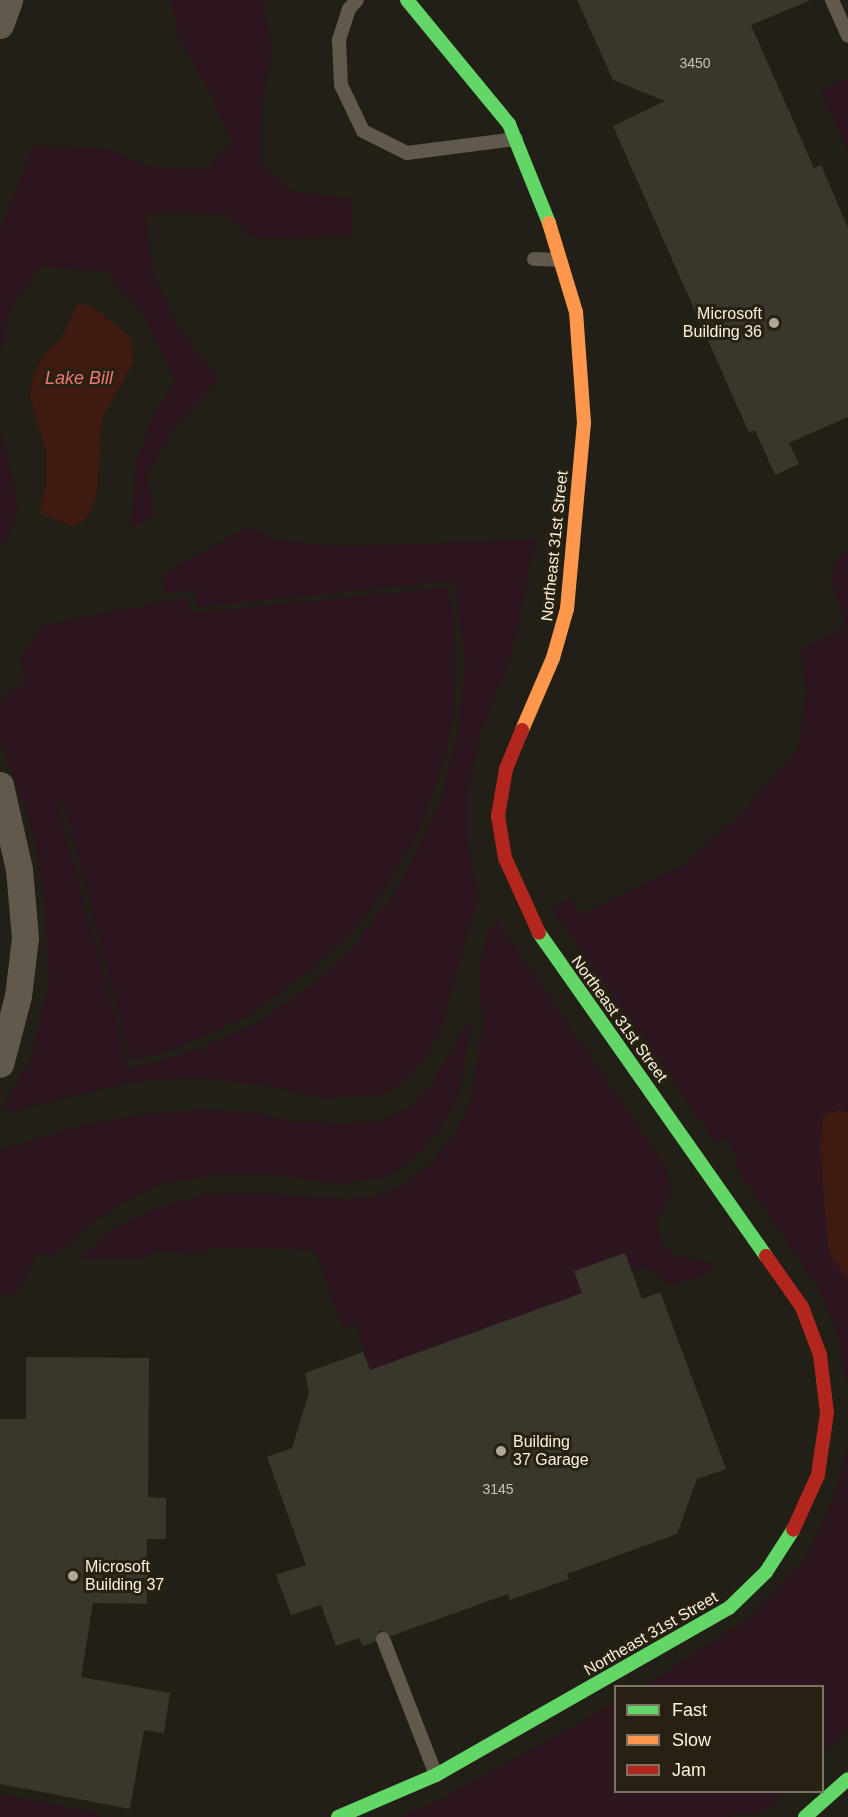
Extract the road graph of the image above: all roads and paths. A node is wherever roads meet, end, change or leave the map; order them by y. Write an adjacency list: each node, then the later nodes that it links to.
1 (9, 0): 5 (street)
2 (357, 0): 7 (lane)
3 (407, 0): 7 (street, Northeast 31st Street)
4 (832, 0): 6 (lane)
5 (0, 25)
6 (848, 36)
7 (516, 139): 9 (street, Northeast 31st Street)
8 (534, 259): 9 (lane)
9 (560, 260): 13 (street, Northeast 31st Street)
10 (0, 785): 11 (street)
11 (0, 1064)
12 (383, 1639): 13 (lane)
13 (436, 1775): 15 (street, Northeast 31st Street)
14 (848, 1779): 16 (street)
15 (338, 1817)
16 (805, 1817)

